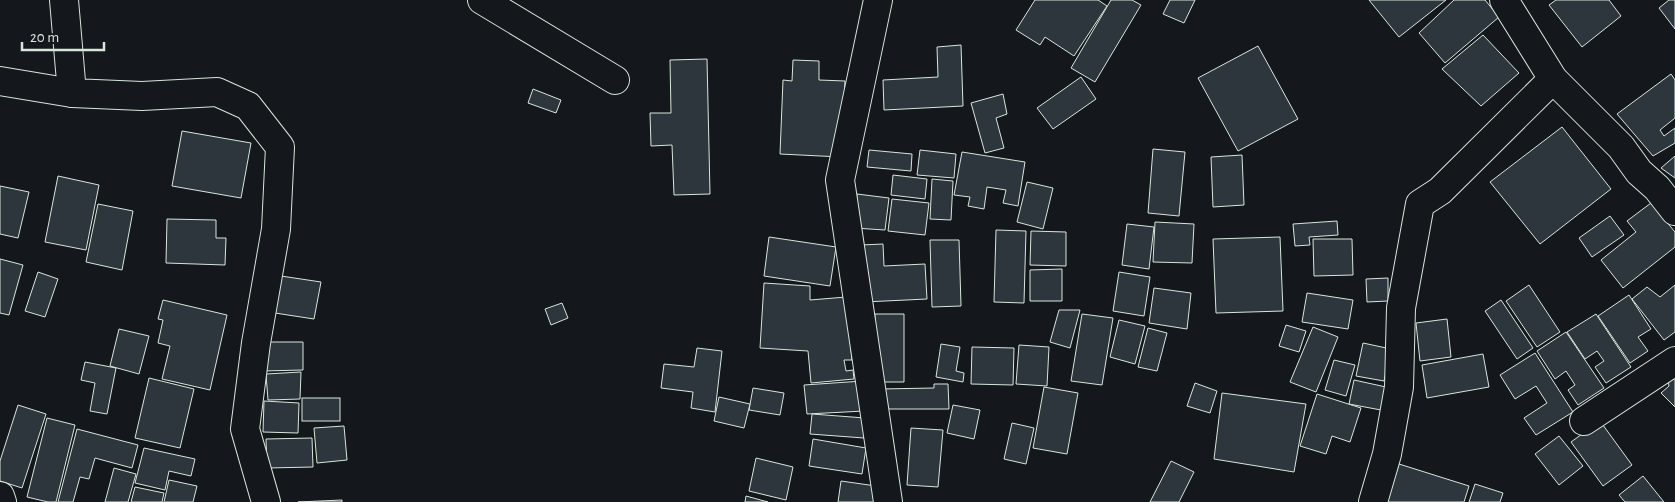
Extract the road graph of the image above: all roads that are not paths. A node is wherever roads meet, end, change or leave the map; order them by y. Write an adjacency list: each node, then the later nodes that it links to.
1 (64, 0): 8 (street)
2 (482, 0): 6 (street)
3 (878, 0): 15 (street)
4 (1504, 0): 5 (street)
5 (1553, 79): 9 (street); 16 (street)
6 (615, 80)
7 (0, 81): 8 (street)
8 (72, 93): 14 (street)
9 (1675, 211)
10 (1675, 361): 11 (street)
11 (1584, 421)
12 (0, 496): 13 (street)
13 (2, 502)
14 (266, 502)
15 (888, 502)
16 (1373, 502)

